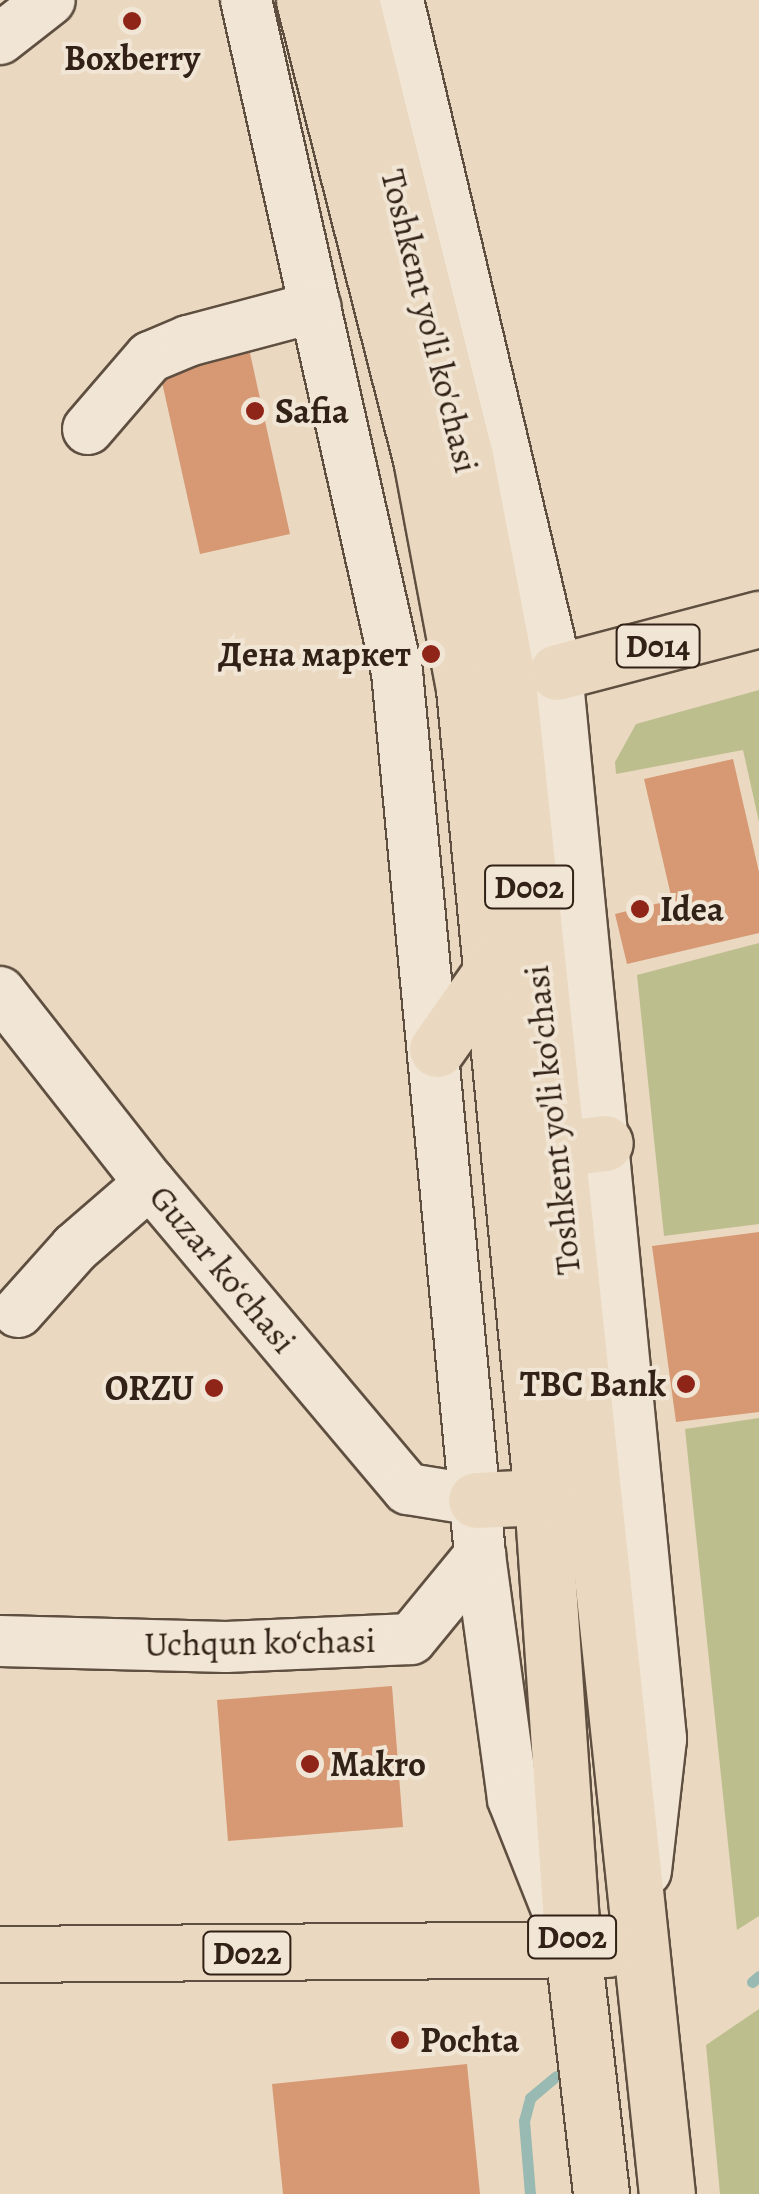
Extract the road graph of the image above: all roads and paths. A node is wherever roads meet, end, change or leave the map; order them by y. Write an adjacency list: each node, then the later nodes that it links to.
1 (50, 0): 6 (street)
2 (246, 0): 7 (street)
3 (304, 0): 11 (main road, Toshkent yo'li ko'chasi / D002)
4 (351, 0): 14 (main road, Toshkent yo'li ko'chasi / D002)
5 (398, 0): 10 (street)
6 (0, 38)
7 (316, 308): 8 (street); 13 (street)
8 (88, 429)
9 (759, 619): 10 (main road, D014)
10 (557, 672): 14 (street)
11 (494, 968): 13 (main road); 17 (main road, Toshkent yo'li ko'chasi / D002)
12 (0, 992): 15 (street, Guzar ko‘chasi)
13 (437, 1049): 18 (street)
14 (580, 1146): 21 (main road, Toshkent yo'li ko'chasi / D002)
15 (150, 1183): 16 (street); 18 (street, Guzar ko‘chasi)
16 (18, 1312)
17 (542, 1497): 18 (main road); 22 (main road, Toshkent yo'li ko'chasi / D002)
18 (476, 1500): 19 (street)
19 (480, 1555): 20 (street, Uchqun ko‘chasi); 22 (street)
20 (0, 1641)
21 (638, 1947): 22 (main road, D022); 25 (main road, Toshkent yo'li ko'chasi / D002)
22 (573, 1951): 23 (main road, D022); 24 (main road, Toshkent yo'li ko'chasi / D002)
23 (0, 1954)
24 (601, 2194)
25 (667, 2194)

